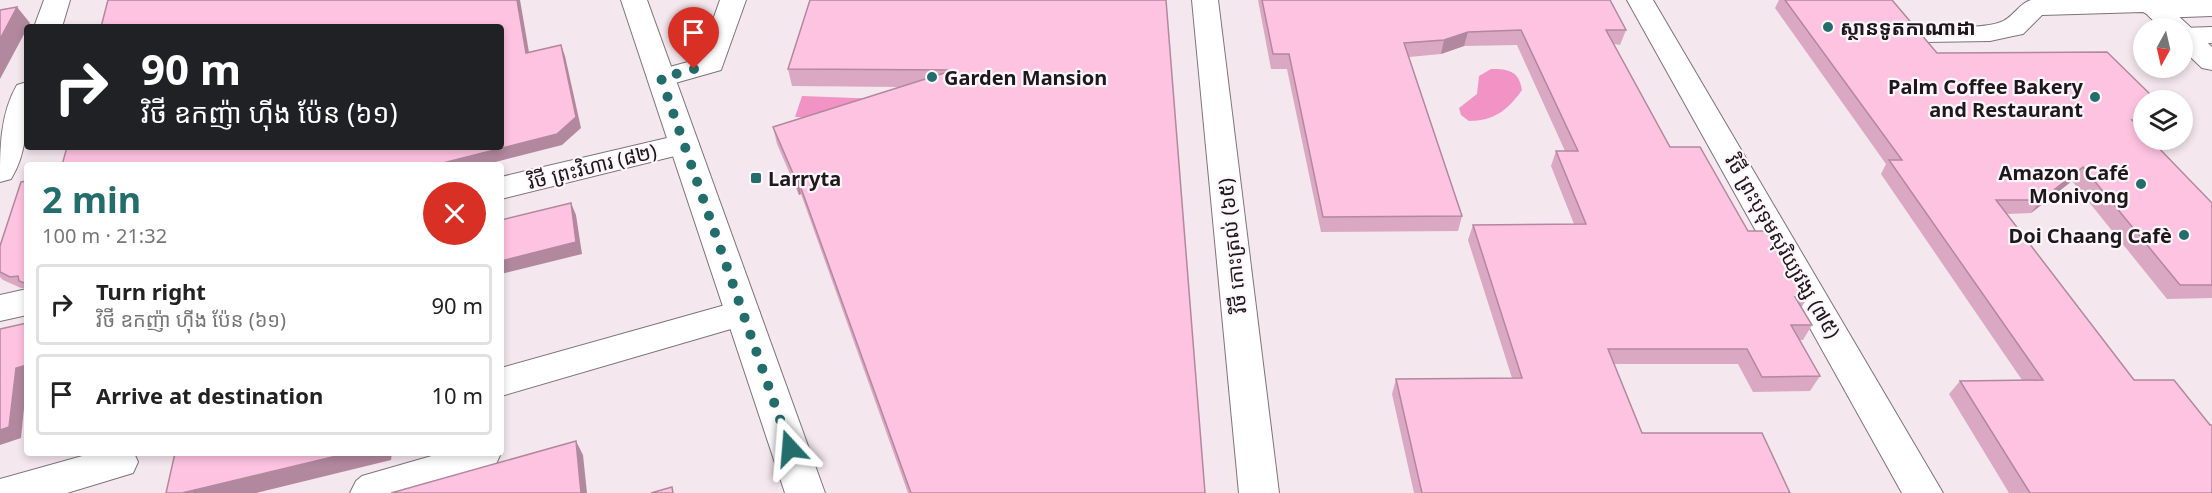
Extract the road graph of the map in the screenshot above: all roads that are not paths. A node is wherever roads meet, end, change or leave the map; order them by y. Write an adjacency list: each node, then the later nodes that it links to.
1 (57, 0): 9 (main road)
2 (634, 0): 15 (main road)
3 (733, 0): 15 (main road)
4 (1205, 0): 29 (main road, វិថី កោះត្រល់ (៦៥))
5 (1640, 0): 30 (main road, វិថី ព្រះបុទុមសុរិយ្យវង្ស (៧៥))
6 (2149, 3): 7 (main road); 8 (main road); 10 (main road)
7 (2212, 8)
8 (2165, 18)
9 (49, 24)
10 (1925, 34)
11 (2193, 34): 12 (main road)
12 (2212, 35)
13 (2193, 44): 14 (main road)
14 (2212, 62)
15 (661, 78): 17 (main road)
16 (24, 100): 18 (main road)
17 (684, 144): 19 (main road, វិថី ព្រះវិហារ (៨២)); 22 (main road)
18 (0, 172)
19 (504, 187)
20 (24, 303): 21 (main road)
21 (0, 308)
22 (743, 313): 23 (main road); 28 (main road)
23 (504, 381)
24 (478, 456): 27 (main road)
25 (117, 470): 26 (main road)
26 (7, 493)
27 (370, 493)
28 (806, 493)
29 (1259, 493)
30 (1923, 493)

